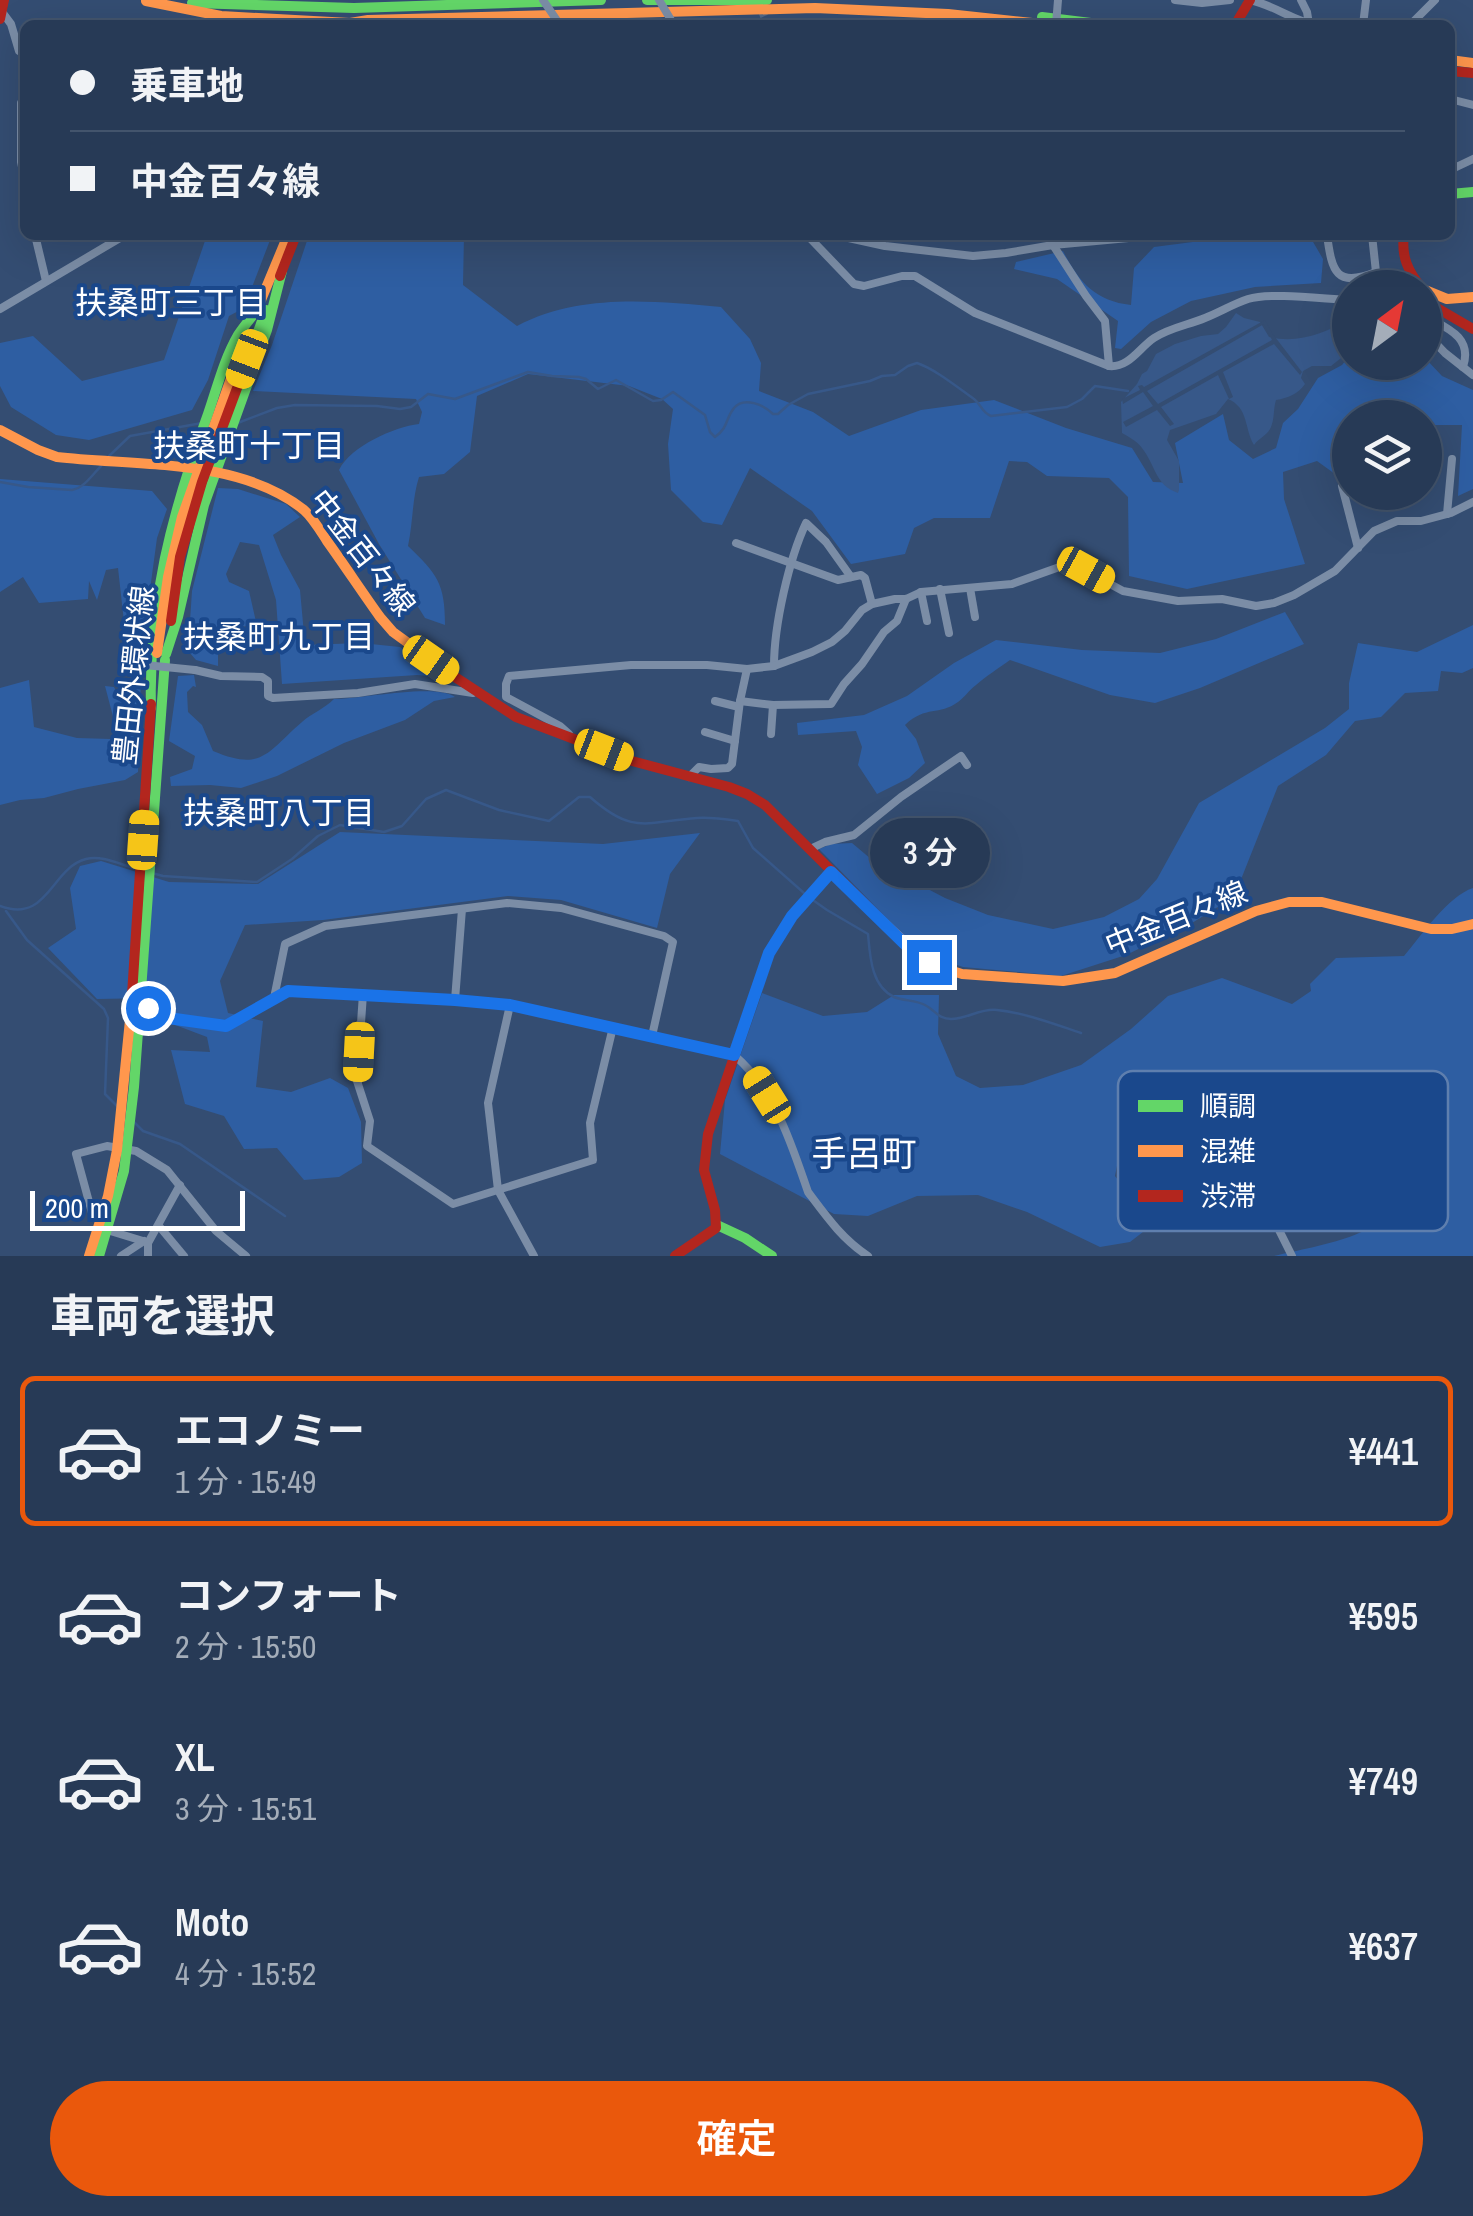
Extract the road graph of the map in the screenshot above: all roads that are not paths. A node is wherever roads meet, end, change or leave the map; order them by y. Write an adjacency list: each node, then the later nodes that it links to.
1 (132, 0): 9 (main road)
2 (601, 0): 10 (main road)
3 (647, 0): 4 (main road)
4 (827, 0): 17 (main road)
5 (1175, 0): 6 (street)
6 (1230, 0)
7 (1248, 0): 18 (street)
8 (1435, 0): 19 (street)
9 (146, 1): 10 (main road); 14 (main road)
10 (351, 4)
11 (765, 9): 12 (main road); 12 (main road); 15 (main road)
12 (871, 9): 16 (main road)
13 (1, 11): 20 (street)
14 (286, 20)
15 (368, 20)
16 (1005, 20)
17 (1064, 20)
18 (1304, 20)
19 (1415, 20)
20 (20, 52)
21 (37, 240): 38 (street)
22 (116, 240): 38 (street)
23 (286, 240): 43 (main road, 豊田外環状線)
24 (294, 240): 33 (main road, 豊田外環状線)
25 (812, 240): 49 (street)
26 (858, 240): 32 (street)
27 (1107, 240): 32 (street)
28 (1328, 240): 34 (street)
29 (1373, 240): 35 (street)
30 (1395, 240): 36 (main road)
31 (1403, 240): 37 (main road)
32 (1053, 245): 49 (street)
33 (282, 270): 47 (main road, 豊田外環状線); 55 (main road)
34 (1336, 270)
35 (1376, 270)
36 (1400, 270)
37 (1408, 270)
38 (46, 281): 42 (street)
39 (1442, 297): 40 (main road)
40 (1473, 297)
41 (1332, 299): 49 (street)
42 (0, 309)
43 (258, 310): 47 (main road, 豊田外環状線); 54 (main road)
44 (1442, 312): 46 (main road)
45 (1442, 326): 50 (street)
46 (1473, 329)
47 (250, 338): 71 (main road, 豊田外環状線, bridge); 71 (main road, 豊田外環状線, bridge)
48 (1442, 350): 50 (street)
49 (1110, 366)
50 (1463, 368): 51 (street)
51 (1473, 375)
52 (0, 430): 54 (main road, 中金百々線)
53 (1452, 459): 58 (street)
54 (187, 470): 55 (main road, 中金百々線); 79 (main road)
55 (214, 472): 71 (main road); 75 (main road, 中金百々線)
56 (1473, 502): 58 (street)
57 (1348, 510): 60 (street)
58 (1447, 514): 60 (street)
59 (736, 543): 61 (street)
60 (1358, 548): 63 (street)
61 (792, 562): 62 (street); 62 (street); 73 (street)
62 (851, 577): 67 (street)
63 (970, 588): 64 (street); 68 (street)
64 (940, 589): 65 (street); 70 (street)
65 (921, 592): 66 (street); 69 (street)
66 (906, 599): 67 (street); 78 (street)
67 (872, 604): 73 (street)
68 (976, 617)
69 (927, 621)
70 (949, 633)
71 (161, 654): 79 (main road, 豊田外環状線); 85 (main road, 豊田外環状線)
72 (124, 664): 75 (street, bridge)
73 (774, 666): 74 (street)
74 (747, 669): 77 (street); 82 (street)
75 (477, 693): 82 (main road, 中金百々線)
76 (715, 701): 77 (street)
77 (740, 704): 78 (street); 83 (street)
78 (773, 705): 81 (street)
79 (150, 708): 85 (main road, 豊田外環状線)
80 (705, 732): 83 (street)
81 (771, 734)
82 (576, 740): 86 (main road, 中金百々線)
83 (735, 741): 86 (street)
84 (967, 765): 87 (street)
85 (152, 774): 95 (main road, 豊田外環状線)
86 (689, 778): 87 (main road, 中金百々線)
87 (810, 849): 88 (main road, 中金百々線)
88 (831, 872): 90 (main road, 中金百々線); 98 (main road)
89 (462, 909): 92 (street); 93 (street); 97 (street)
90 (1473, 924)
91 (363, 994): 92 (street); 93 (street); 100 (street)
92 (274, 998): 95 (street)
93 (455, 1000): 94 (street)
94 (510, 1005): 96 (street); 100 (street)
95 (137, 1012): 104 (main road, 豊田外環状線, bridge); 107 (main road, 豊田外環状線, bridge)
96 (613, 1027): 97 (street); 100 (street)
97 (652, 1036): 98 (street)
98 (734, 1055): 103 (main road); 116 (street)
99 (180, 1185): 101 (street); 102 (street); 112 (street)
100 (498, 1190): 113 (street)
101 (92, 1213)
102 (159, 1226): 106 (street); 111 (street)
103 (716, 1228): 114 (main road); 115 (main road)
104 (107, 1230): 106 (street); 108 (main road, 豊田外環状線, bridge)
105 (1280, 1231): 117 (street)
106 (145, 1242): 109 (street); 110 (street)
107 (89, 1256)
108 (99, 1256)
109 (121, 1256)
110 (148, 1256)
111 (184, 1256)
112 (246, 1256)
113 (534, 1256)
114 (675, 1256)
115 (772, 1256)
116 (868, 1256)
117 (1292, 1256)

